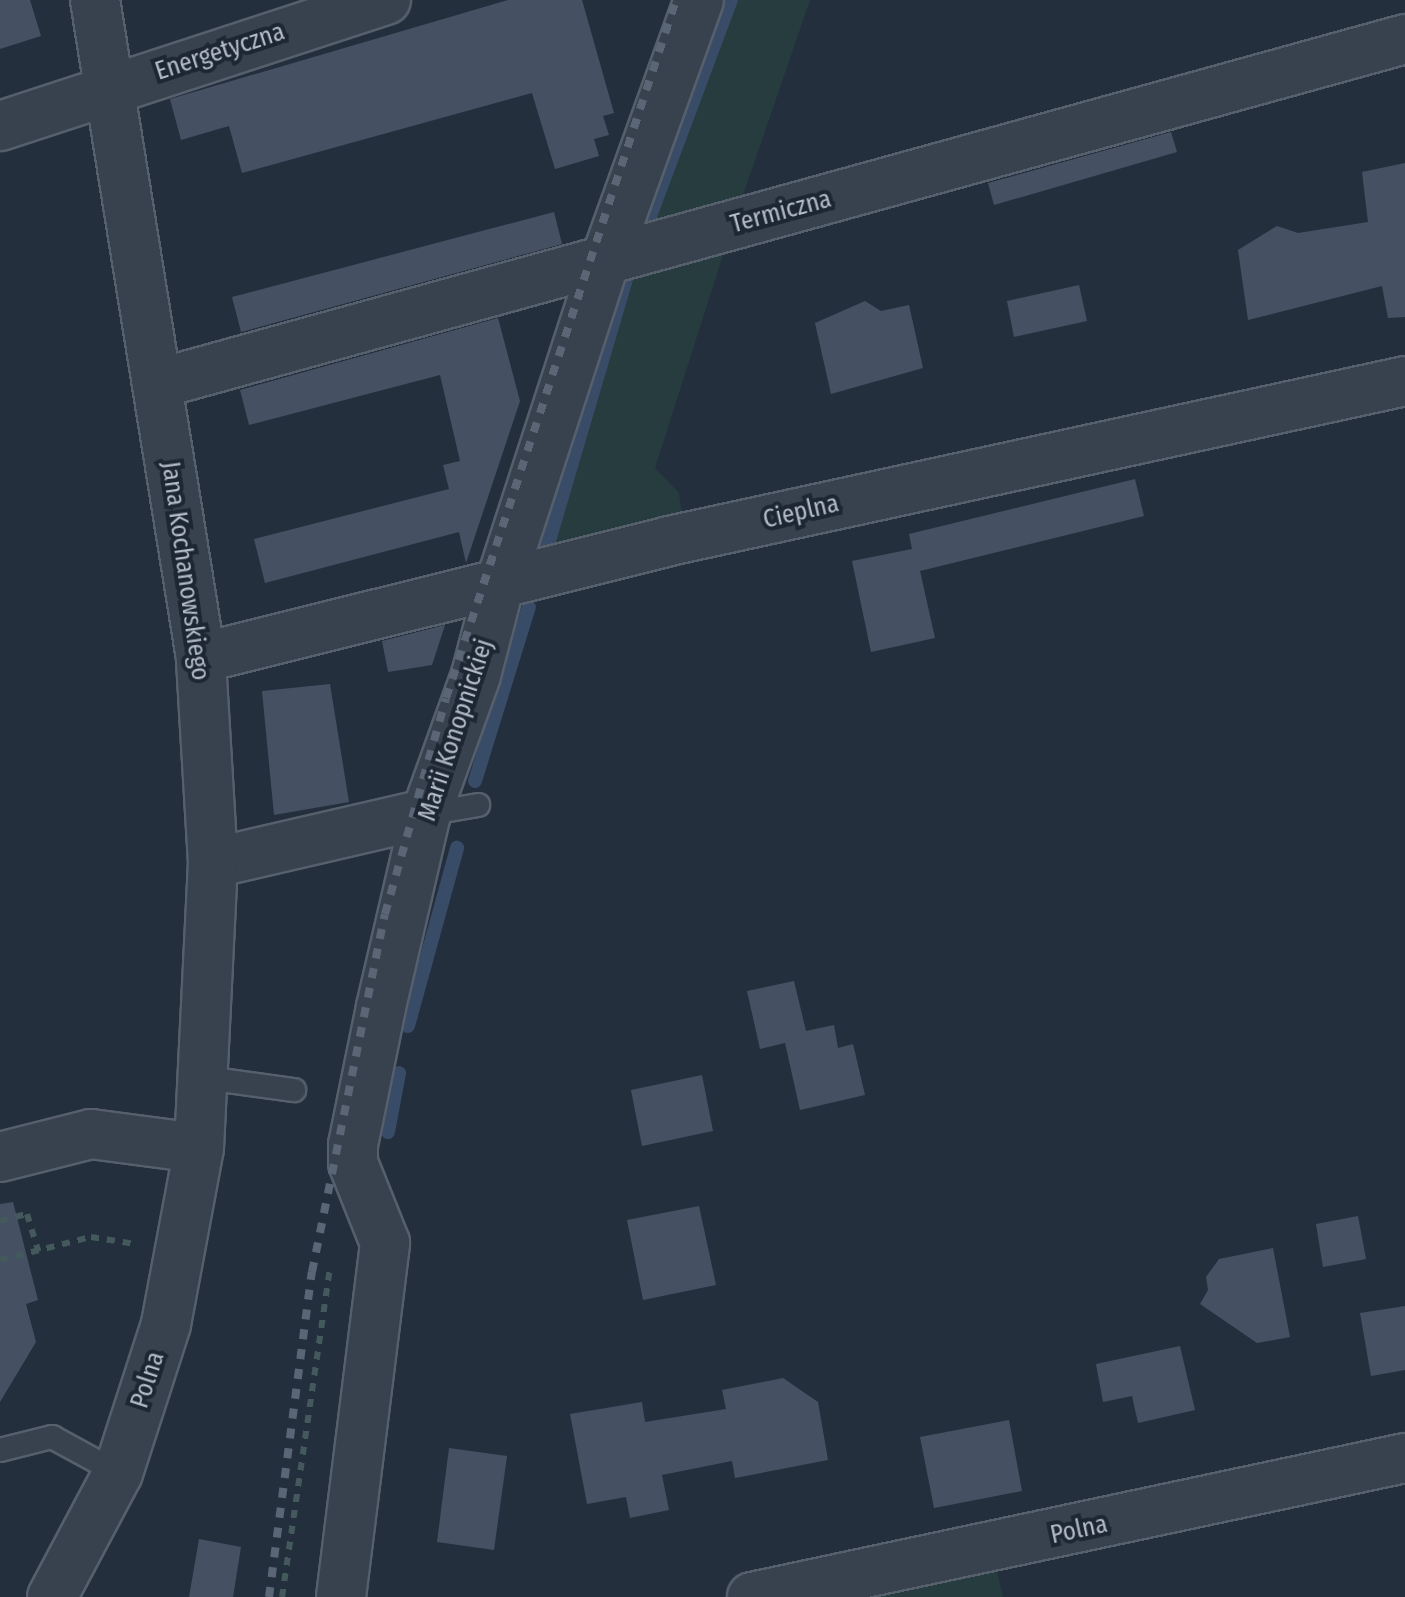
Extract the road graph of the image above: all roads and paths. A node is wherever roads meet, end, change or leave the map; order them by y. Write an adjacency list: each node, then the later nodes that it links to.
1 (95, 0): 5 (street, Jana Kochanowskiego)
2 (386, 0): 5 (street, Energetyczna)
3 (699, 0): 7 (street, Marii Konopnickiej)
4 (1405, 39): 7 (street, Termiczna)
5 (114, 91): 6 (street, Energetyczna); 9 (street, Jana Kochanowskiego)
6 (0, 126)
7 (605, 261): 9 (street, Termiczna); 10 (street, Marii Konopnickiej)
8 (1405, 381): 10 (street, Cieplna)
9 (156, 384): 11 (street, Jana Kochanowskiego)
10 (498, 587): 11 (street, Cieplna); 13 (street, Marii Konopnickiej)
11 (202, 658): 14 (street, Jana Kochanowskiego)
12 (478, 804): 13 (lane)
13 (426, 814): 14 (street); 29 (street, Marii Konopnickiej)
14 (212, 863): 15 (street, Jana Kochanowskiego)
15 (206, 1078): 16 (lane); 17 (street, Jana Kochanowskiego)
16 (294, 1090)
17 (187, 1146): 18 (street); 26 (street, Polna)
18 (0, 1158)
19 (0, 1220): 21 (path)
20 (140, 1245): 21 (path)
21 (38, 1250): 23 (path)
22 (333, 1252): 28 (path)
23 (0, 1260)
24 (0, 1450): 26 (lane)
25 (1405, 1458): 30 (street, Polna)
26 (118, 1473): 27 (street, Polna)
27 (52, 1597)
28 (282, 1597)
29 (341, 1597)
30 (752, 1597)

